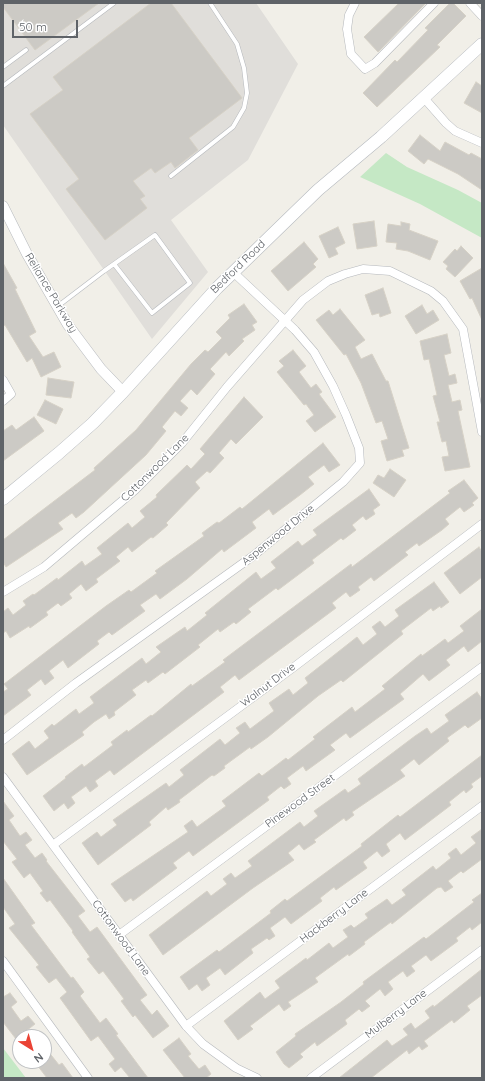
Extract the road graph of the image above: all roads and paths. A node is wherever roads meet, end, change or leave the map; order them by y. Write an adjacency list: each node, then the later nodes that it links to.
1 (114, 3): 10 (lane)
2 (210, 3): 13 (lane)
3 (355, 3): 4 (street)
4 (434, 3)
5 (470, 3): 6 (street)
6 (482, 16)
7 (482, 44): 11 (main road, Bedford Road)
8 (26, 50): 9 (lane)
9 (3, 67)
10 (3, 86)
11 (424, 98): 12 (street); 16 (main road, Bedford Road)
12 (482, 142)
13 (171, 176)
14 (3, 206): 17 (street, Reliance Parkway)
15 (114, 264): 15 (lane); 17 (lane)
16 (234, 273): 18 (street, Aspenwood Drive); 20 (main road, Bedford Road)
17 (57, 306): 20 (street, Reliance Parkway)
18 (285, 320): 22 (street, Cottonwood Lane); 25 (street, Cottonwood Lane); 27 (street, Aspenwood Drive)
19 (3, 380): 21 (street)
20 (123, 392): 23 (main road, Bedford Road)
21 (3, 401)
22 (482, 432)
23 (3, 499)
24 (482, 524): 30 (street, Walnut Drive)
25 (3, 592)
26 (482, 667): 31 (street, Pinewood Street)
27 (3, 740)
28 (3, 778): 30 (street, Cottonwood Lane)
29 (482, 806): 34 (street, Hackberry Lane)
30 (53, 845): 31 (street, Cottonwood Lane)
31 (118, 935): 34 (street, Cottonwood Lane)
32 (482, 950): 37 (street, Mulberry Lane)
33 (3, 961): 35 (street)
34 (186, 1026): 36 (street, Cottonwood Lane)
35 (88, 1078)
36 (257, 1078)
37 (310, 1078)

